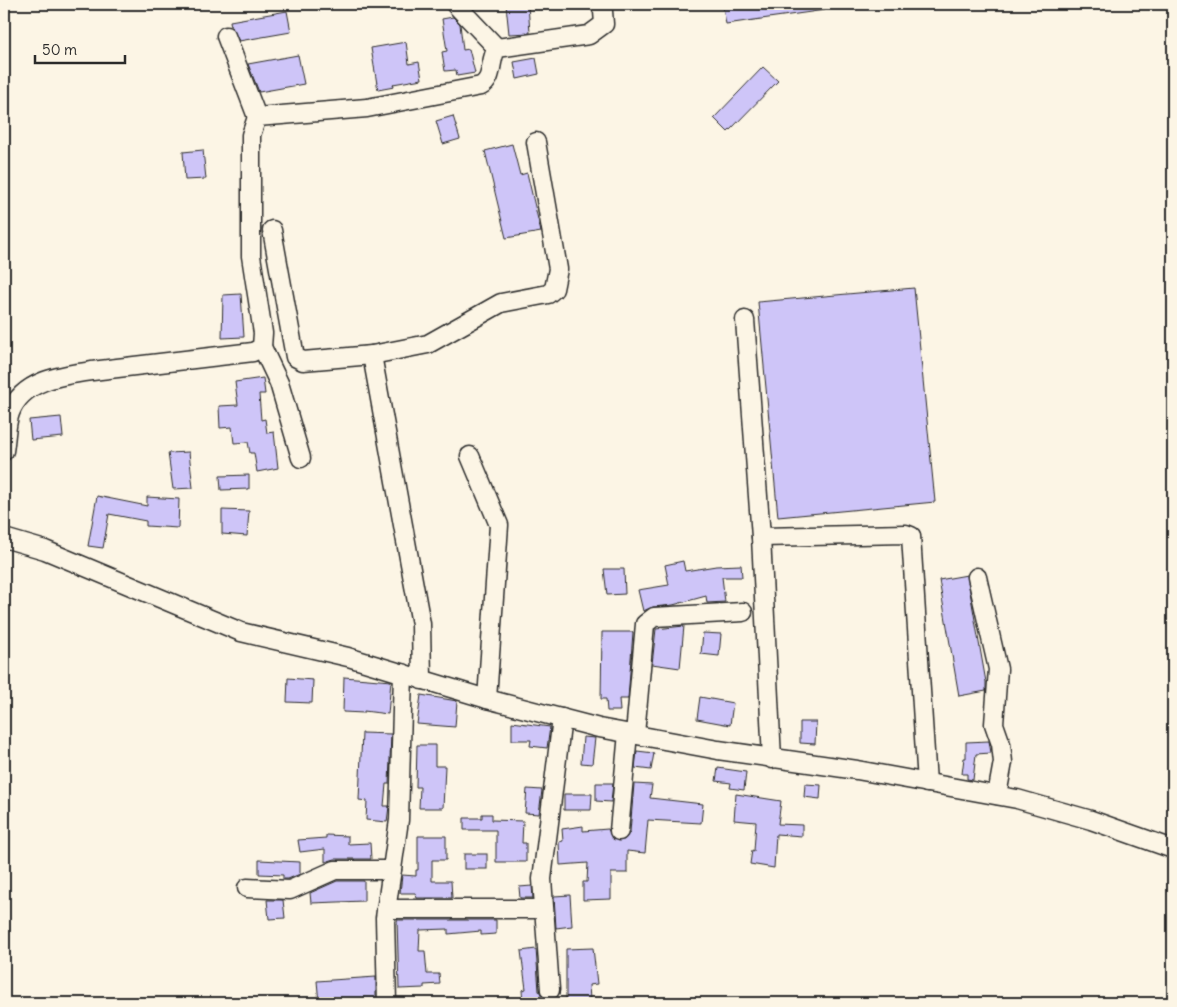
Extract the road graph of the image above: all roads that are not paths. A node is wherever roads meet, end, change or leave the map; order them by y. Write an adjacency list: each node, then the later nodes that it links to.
1 (455, 4): 4 (street)
2 (600, 4): 4 (street)
3 (226, 36): 5 (street)
4 (497, 48): 5 (street)
5 (257, 117): 9 (street)
6 (536, 142): 10 (street)
7 (272, 230): 10 (street)
8 (745, 320): 14 (street)
9 (262, 346): 11 (street); 13 (street)
10 (372, 355): 19 (street)
11 (4, 451)
12 (470, 456): 20 (street)
13 (301, 458)
14 (761, 537): 23 (street); 24 (street)
15 (4, 538): 18 (street)
16 (977, 577): 25 (street)
17 (743, 612): 22 (street)
18 (403, 673): 19 (street); 28 (street)
19 (422, 680): 20 (street)
20 (487, 699): 21 (street)
21 (562, 718): 22 (street); 31 (street)
22 (632, 734): 23 (street); 26 (street)
23 (772, 759): 24 (street)
24 (927, 783): 25 (street)
25 (997, 796): 27 (street)
26 (619, 831)
27 (1173, 849)
28 (392, 870): 29 (street); 30 (street)
29 (247, 888)
30 (386, 909): 31 (street); 33 (street)
31 (543, 909): 32 (street)
32 (550, 990)
33 (387, 1003)

